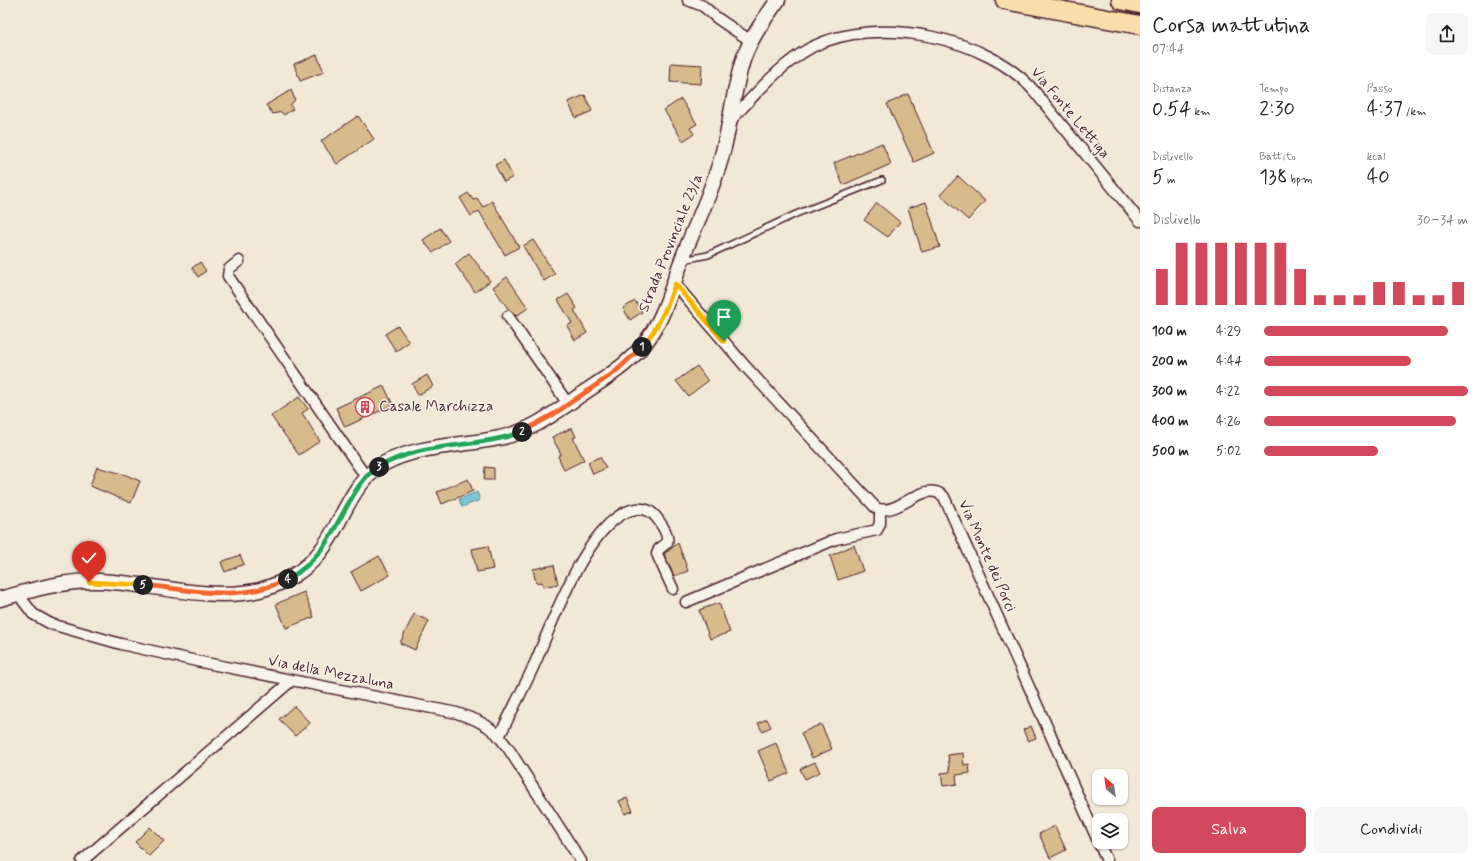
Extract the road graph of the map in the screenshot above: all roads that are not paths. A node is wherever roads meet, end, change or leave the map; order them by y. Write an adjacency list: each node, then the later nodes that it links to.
1 (688, 0): 7 (street)
2 (778, 0): 7 (street, Strada Provinciale 23/a)
3 (1005, 0): 6 (highway)
4 (1120, 0): 5 (highway)
5 (1140, 4)
6 (1140, 25)
7 (751, 41): 8 (street, Strada Provinciale 23/a)
8 (729, 122): 10 (street, Via Fonte Lettiga); 11 (street, Strada Provinciale 23/a)
9 (882, 180): 11 (lane)
10 (1140, 221)
11 (682, 260): 13 (street, Strada Provinciale 23/a)
12 (239, 261): 16 (street)
13 (675, 284): 15 (street, Strada Provinciale 23/a); 17 (street)
14 (508, 316): 15 (street)
15 (568, 404): 16 (street, Strada Provinciale 23/a)
16 (366, 477): 19 (street, Strada Provinciale 23/a)
17 (880, 510): 21 (street); 26 (street, Via Monte dei Porci)
18 (673, 589): 23 (street)
19 (18, 594): 20 (street, Strada Provinciale 23/a); 22 (street, Via della Mezzaluna)
20 (0, 600)
21 (686, 602)
22 (291, 681): 23 (street, Via della Mezzaluna); 24 (street)
23 (499, 737): 25 (street, Via della Mezzaluna)
24 (82, 861)
25 (581, 861)
26 (1107, 861)

